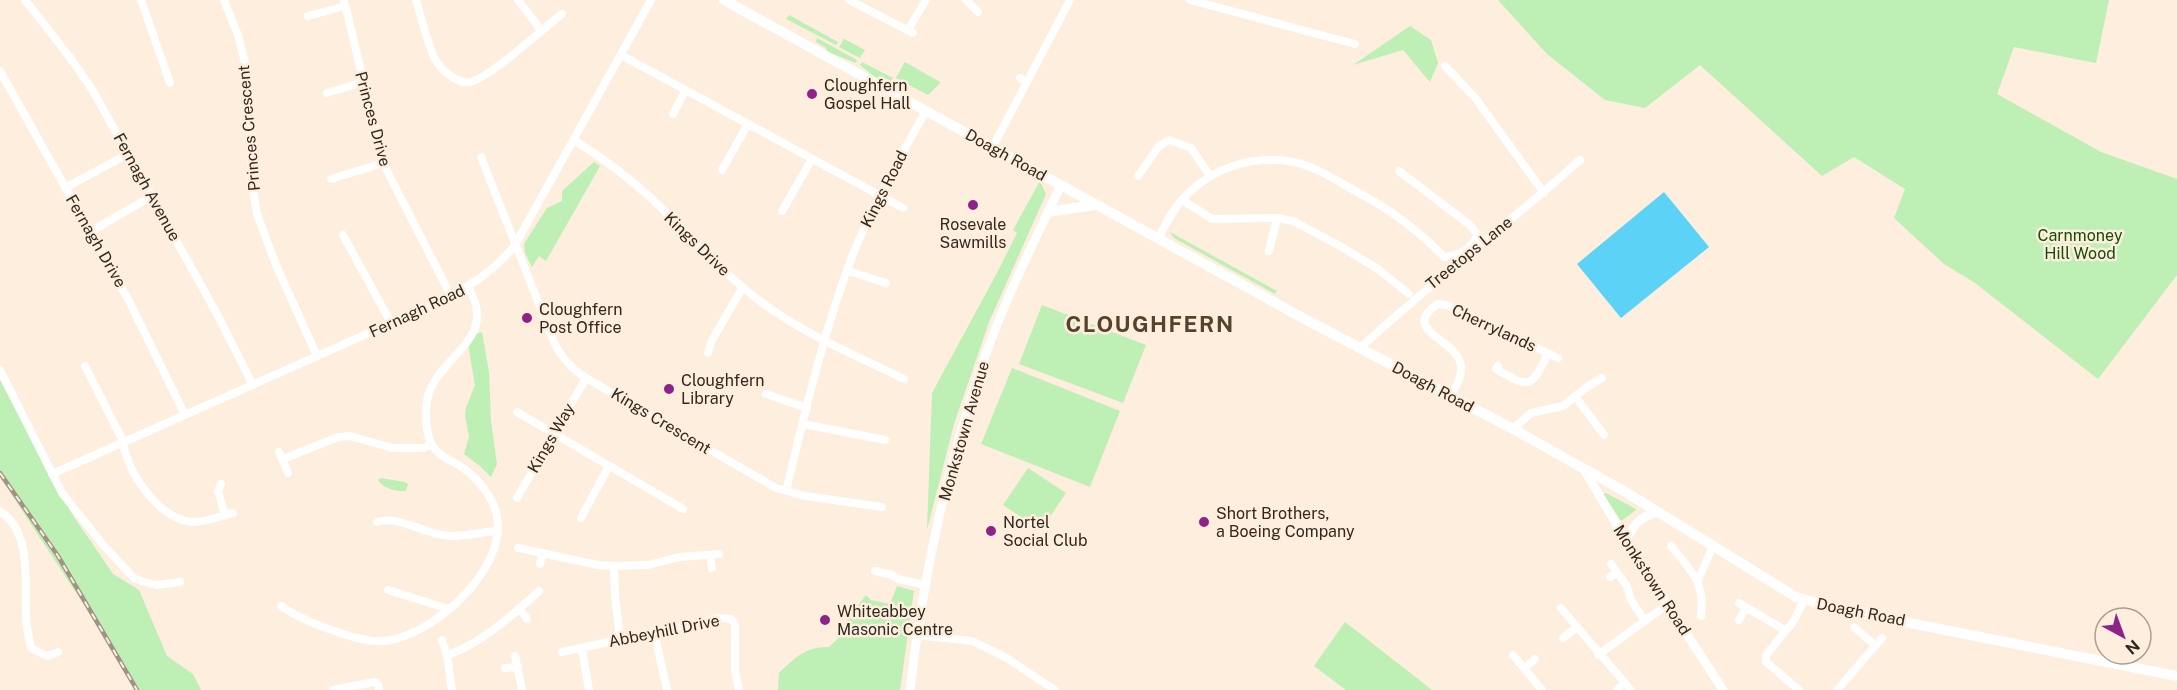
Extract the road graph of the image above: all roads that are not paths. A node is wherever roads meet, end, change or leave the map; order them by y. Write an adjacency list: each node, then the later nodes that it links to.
1 (24, 0): 31 (street, Fernagh Avenue)
2 (141, 0): 23 (street)
3 (224, 0): 68 (street, Princes Crescent)
4 (416, 0): 17 (street)
5 (518, 0): 17 (street)
6 (651, 0): 19 (street, Fernagh Road)
7 (724, 0): 26 (main road, Doagh Road)
8 (849, 0): 9 (street)
9 (926, 0)
10 (966, 0): 14 (street)
11 (1070, 0): 30 (street)
12 (1190, 0): 18 (street)
13 (345, 3): 16 (street); 22 (street, Princes Drive)
14 (978, 12)
15 (562, 14): 17 (street)
16 (308, 16)
17 (541, 30)
18 (1355, 44)
19 (621, 55): 24 (street); 29 (street, Fernagh Road)
20 (1445, 66): 43 (street)
21 (0, 71): 42 (street, Fernagh Drive)
22 (363, 82): 25 (street); 35 (street, Princes Drive)
23 (170, 83)
24 (686, 91): 27 (street); 28 (street)
25 (327, 93)
26 (926, 111): 30 (main road, Doagh Road); 45 (street, Kings Road)
27 (673, 114)
28 (748, 124): 33 (street); 36 (street)
29 (574, 140): 55 (street, Fernagh Road); 60 (street, Kings Drive)
30 (992, 148): 41 (main road, Doagh Road)
31 (128, 154): 42 (street); 44 (street, Fernagh Avenue)
32 (481, 157): 55 (street, Kings Crescent)
33 (812, 159): 45 (street); 49 (street)
34 (1580, 160): 43 (street, Treetops Lane)
35 (383, 163): 40 (street); 62 (street, Princes Drive)
36 (722, 170)
37 (1399, 171): 39 (street)
38 (1138, 176): 39 (street)
39 (1210, 176): 46 (street)
40 (331, 179)
41 (1061, 185): 47 (main road, Doagh Road); 50 (street, Monkstown Avenue)
42 (66, 188): 52 (street, Fernagh Drive)
43 (1544, 193): 65 (street, Treetops Lane)
44 (152, 196): 52 (street); 76 (street, Fernagh Avenue)
45 (880, 196): 48 (street); 57 (street, Kings Road)
46 (1182, 200): 51 (street); 54 (street)
47 (1096, 205): 50 (main road); 54 (main road, Doagh Road)
48 (903, 208)
49 (782, 210)
50 (1048, 212): 120 (street, Monkstown Avenue)
51 (1277, 218): 56 (street); 61 (street)
52 (90, 232): 82 (street, Fernagh Drive)
53 (343, 235): 63 (street)
54 (1158, 239): 65 (main road, Doagh Road)
55 (515, 244): 59 (street, Fernagh Road); 73 (street, Kings Crescent)
56 (1269, 251)
57 (848, 271): 58 (street); 64 (street, Kings Road)
58 (886, 283)
59 (468, 287): 62 (street, Fernagh Road); 89 (street)
60 (743, 287): 64 (street, Kings Drive); 66 (street)
61 (1409, 294)
62 (451, 296): 63 (street, Fernagh Road)
63 (391, 323): 68 (street, Fernagh Road)
64 (826, 341): 75 (street); 80 (street, Kings Road)
65 (1360, 348): 79 (main road, Doagh Road)
66 (708, 353)
67 (1548, 354): 69 (street, Cherrylands); 71 (street); 79 (street, Cherrylands)
68 (317, 356): 76 (street, Fernagh Road)
69 (1558, 358)
70 (85, 366): 88 (street)
71 (1498, 366)
72 (0, 370): 92 (street)
73 (586, 378): 85 (street, Kings Way); 95 (street, Kings Crescent)
74 (1602, 378): 78 (street)
75 (904, 379)
76 (253, 385): 82 (street, Fernagh Road)
77 (766, 394): 80 (street)
78 (1575, 396): 84 (street); 86 (street)
79 (1450, 397): 84 (main road, Doagh Road)
80 (807, 408): 83 (street, Kings Road)
81 (518, 412): 85 (street)
82 (185, 415): 88 (street, Fernagh Road)
83 (803, 424): 87 (street); 95 (street, Kings Road)
84 (1513, 429): 91 (main road, Doagh Road)
85 (554, 433): 90 (street); 96 (street, Kings Way)
86 (1605, 435)
87 (885, 440)
88 (122, 444): 92 (street, Fernagh Road); 94 (street)
89 (432, 444): 93 (street); 103 (street)
90 (609, 466): 98 (street); 101 (street)
91 (1583, 468): 100 (main road, Doagh Road); 104 (street, Monkstown Road)
92 (52, 474): 119 (street)
93 (288, 474)
94 (221, 484)
95 (786, 491): 97 (street, Kings Crescent)
96 (517, 498)
97 (882, 507)
98 (682, 509)
99 (0, 511): 144 (street)
100 (1658, 512): 104 (street); 106 (main road, Doagh Road)
101 (581, 518)
102 (377, 522): 103 (street)
103 (498, 531): 128 (street)
104 (1626, 540): 124 (street, Monkstown Road)
105 (1671, 546): 118 (street)
106 (1713, 546): 118 (street); 123 (main road, Doagh Road)
107 (518, 548): 108 (street)
108 (543, 553): 111 (street); 113 (street)
109 (719, 554): 110 (street)
110 (710, 556): 113 (street); 114 (street)
111 (540, 564)
112 (1611, 564): 116 (street)
113 (614, 566): 140 (street)
114 (712, 568)
115 (875, 571): 120 (street)
116 (1617, 572): 117 (street); 132 (street)
117 (1610, 577)
118 (1698, 580): 129 (street)
119 (180, 582)
120 (926, 585): 137 (street, Monkstown Avenue)
121 (388, 590): 128 (street)
122 (538, 591): 126 (street)
123 (1804, 600): 135 (street); 154 (main road, Doagh Road)
124 (1668, 604): 132 (street); 168 (street, Monkstown Road)
125 (281, 606): 128 (street)
126 (519, 608): 130 (street); 146 (street)
127 (1561, 608): 134 (street)
128 (449, 609)
129 (1701, 616)
130 (527, 619)
131 (1739, 620): 135 (street)
132 (1645, 621): 148 (street)
133 (1854, 627): 142 (street)
134 (1576, 628): 138 (street); 148 (street)
135 (1786, 631): 169 (street)
136 (654, 632): 140 (street, Abbeyhill Drive); 161 (street); 162 (street, Abbeyhill Drive)
137 (916, 635): 163 (street, Monkstown Avenue); 164 (street)
138 (1563, 638)
139 (1882, 638): 142 (street)
140 (620, 639): 143 (street, Abbeyhill Drive)
141 (442, 640): 146 (street)
142 (1875, 645): 170 (street)
143 (582, 648): 145 (street, Abbeyhill Drive); 160 (street)
144 (58, 652)
145 (562, 652)
146 (447, 655): 158 (street)
147 (1514, 655): 153 (street)
148 (1599, 655): 155 (street)
149 (515, 656): 151 (street)
150 (1535, 659): 153 (street)
151 (518, 667): 152 (street); 159 (street)
152 (505, 668)
153 (1525, 668): 165 (street)
154 (2177, 676)
155 (1624, 683): 166 (street); 167 (street)
156 (333, 690): 157 (street)
157 (379, 690)
158 (452, 690)
159 (522, 690)
160 (589, 690)
161 (667, 690)
162 (739, 690)
163 (910, 690)
164 (1055, 690)
165 (1542, 690)
166 (1617, 690)
167 (1631, 690)
168 (1723, 690)
169 (1799, 690)
170 (1837, 690)

